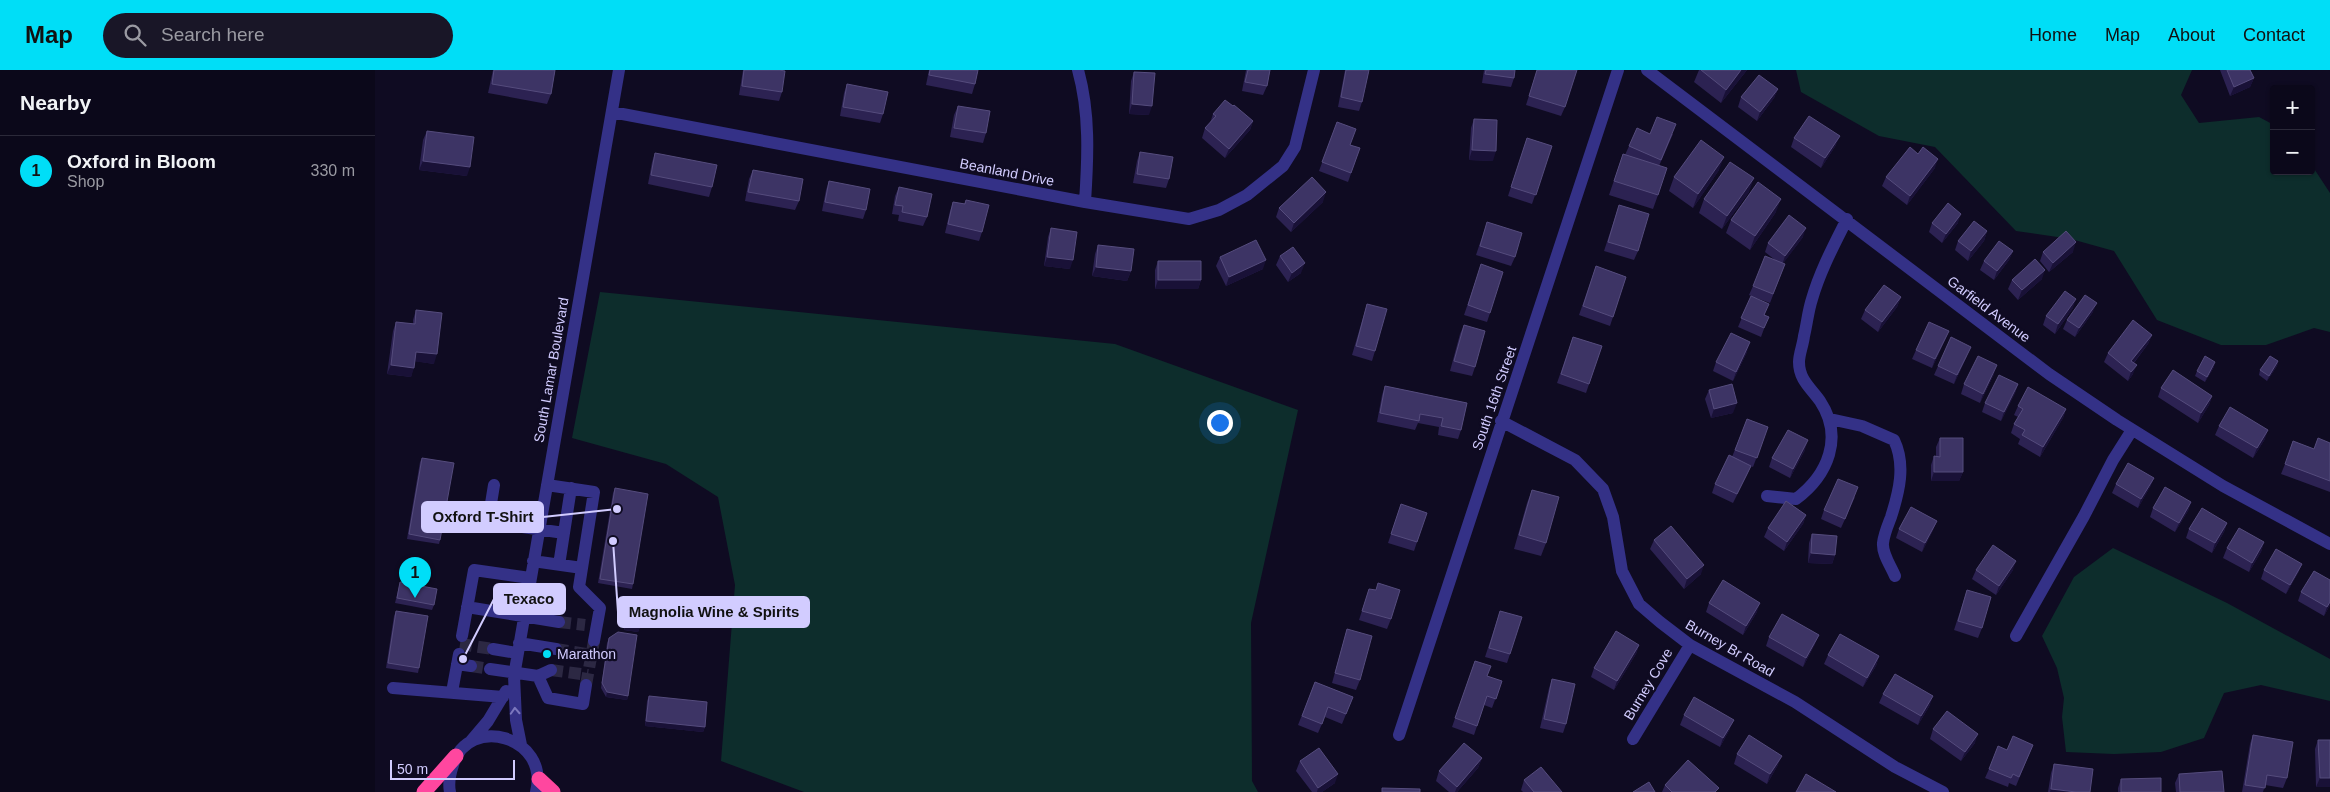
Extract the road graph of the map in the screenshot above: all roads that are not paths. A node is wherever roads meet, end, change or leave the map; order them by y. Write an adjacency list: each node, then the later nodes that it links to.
1 (619, 70): 6 (street, South Lamar Boulevard)
2 (1078, 70): 7 (street)
3 (1314, 70): 7 (street, Beanland Drive)
4 (1618, 70): 10 (street, South 16th Street)
5 (1647, 70): 8 (street, Garfield Avenue)
6 (612, 112): 7 (street, Beanland Drive); 13 (street, South Lamar Boulevard)
7 (1085, 202)
8 (1847, 219): 9 (street); 11 (street, Garfield Avenue)
9 (1830, 419): 15 (street); 22 (street)
10 (1501, 422): 30 (street, Burney Br Road); 43 (street, South 16th Street)
11 (2133, 430): 18 (street, Garfield Avenue); 28 (street)
12 (494, 485): 16 (street)
13 (547, 485): 14 (street); 16 (street, South Lamar Boulevard)
14 (571, 488): 17 (street); 21 (street)
15 (1767, 496)
16 (539, 529): 17 (street); 19 (street, South Lamar Boulevard)
17 (564, 533): 20 (street)
18 (2330, 544)
19 (533, 561): 20 (street); 23 (street, South Lamar Boulevard)
20 (559, 565): 21 (street)
21 (582, 568): 29 (street)
22 (1895, 576)
23 (530, 578): 24 (street); 25 (street, South Lamar Boulevard)
24 (467, 607): 25 (street); 27 (street)
25 (524, 616): 26 (street); 31 (street, South Lamar Boulevard)
26 (559, 622)
27 (462, 636)
28 (2016, 636)
29 (594, 641)
30 (1690, 645): 44 (street, Burney Cove); 52 (street, Burney Br Road)
31 (518, 648): 32 (street); 33 (street); 37 (street, South Lamar Boulevard)
32 (555, 649)
33 (493, 650)
34 (471, 666): 41 (street)
35 (490, 669): 37 (street)
36 (551, 670): 38 (street)
37 (514, 674): 38 (street); 42 (street, South Lamar Boulevard); 46 (street, South Lamar Boulevard, one-way to 37)
38 (538, 676): 39 (street)
39 (587, 685)
40 (393, 688): 41 (street)
41 (452, 692): 42 (street)
42 (503, 696): 45 (street, South Lamar Boulevard)
43 (1399, 735)
44 (1633, 739)
45 (471, 741): 46 (street); 47 (street, South Lamar Boulevard)
46 (521, 745): 48 (street, South Lamar Boulevard)
47 (456, 756): 49 (highway); 50 (street)
48 (537, 785): 51 (highway)
49 (424, 792)
50 (450, 792)
51 (553, 792)
52 (1943, 792)

